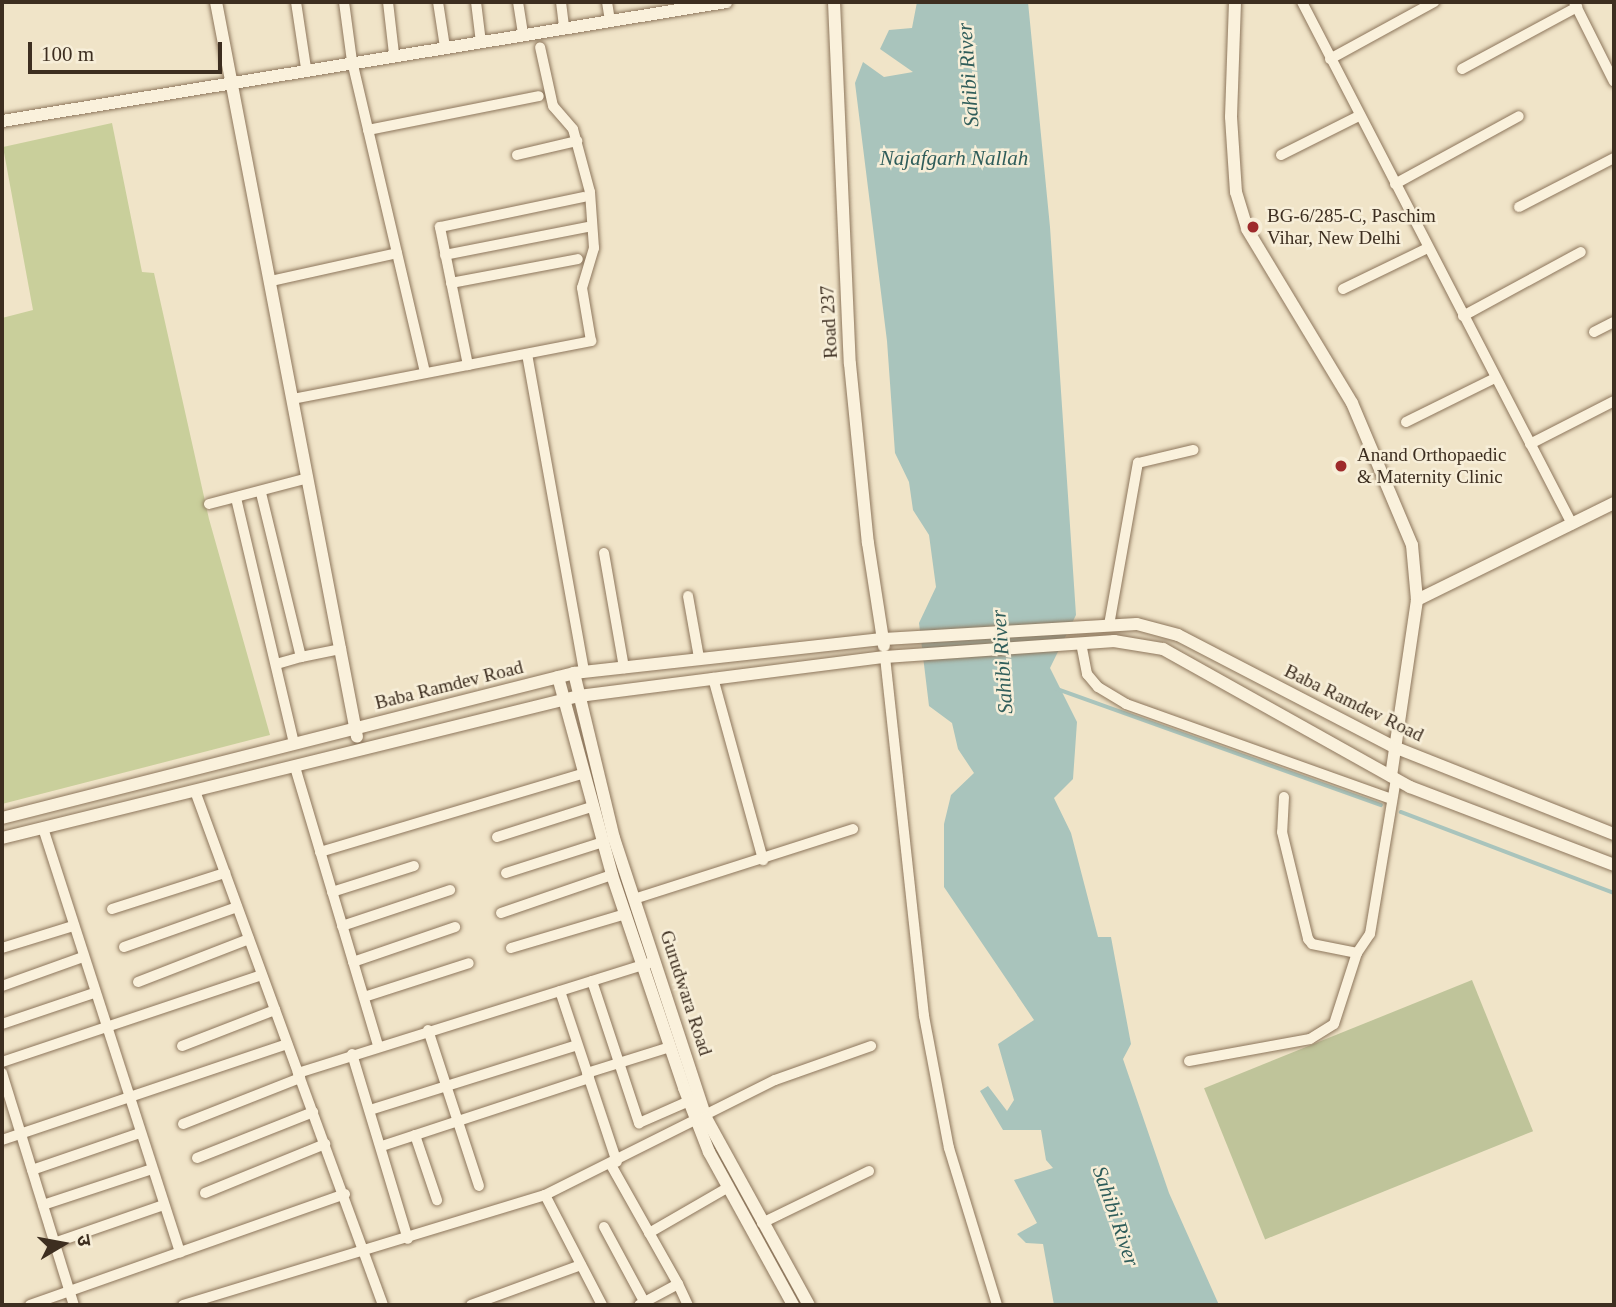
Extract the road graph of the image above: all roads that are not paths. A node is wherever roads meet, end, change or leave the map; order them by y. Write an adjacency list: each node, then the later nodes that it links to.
1 (216, 2): 29 (street)
2 (296, 2): 27 (street)
3 (344, 2): 26 (street)
4 (388, 2): 24 (street)
5 (438, 2): 22 (street)
6 (476, 2): 21 (street)
7 (518, 2): 20 (street)
8 (561, 2): 19 (street)
9 (607, 2): 18 (street)
10 (726, 2): 15 (street)
11 (834, 2): 75 (street, Road 237)
12 (1235, 2): 72 (street)
13 (1302, 2): 25 (street)
14 (1434, 2): 25 (street)
15 (692, 4): 17 (street)
16 (1575, 4): 28 (street); 30 (street)
17 (648, 8): 18 (street)
18 (610, 20): 19 (street)
19 (564, 27): 20 (street)
20 (523, 34): 21 (street)
21 (481, 40): 22 (street)
22 (445, 47): 24 (street)
23 (540, 47): 36 (street)
24 (394, 54): 26 (street)
25 (1329, 59): 32 (street)
26 (352, 61): 27 (street); 35 (street)
27 (306, 68): 29 (street)
28 (1462, 69)
29 (233, 79): 34 (street); 49 (street)
30 (1614, 81)
31 (539, 96): 35 (street)
32 (1359, 116): 38 (street); 40 (street)
33 (1519, 117): 40 (street)
34 (2, 121)
35 (368, 130): 46 (street)
36 (577, 141): 37 (street); 55 (street)
37 (517, 155)
38 (1281, 155)
39 (1614, 158): 42 (street)
40 (1395, 184): 44 (street)
41 (584, 197): 47 (street)
42 (1519, 208)
43 (588, 227): 47 (street)
44 (1428, 248): 51 (street); 52 (street)
45 (1581, 252): 52 (street)
46 (397, 253): 49 (street); 57 (street)
47 (445, 255): 50 (street)
48 (578, 259): 50 (street)
49 (271, 281): 59 (street)
50 (451, 283): 56 (street)
51 (1343, 289)
52 (1463, 316): 58 (street)
53 (1614, 322): 54 (street)
54 (1594, 332)
55 (527, 354): 56 (street); 83 (street)
56 (468, 365): 57 (street)
57 (425, 373): 59 (street)
58 (1495, 378): 61 (street); 62 (street)
59 (293, 399): 64 (street)
60 (1614, 401): 62 (street)
61 (1406, 422)
62 (1530, 444): 69 (street)
63 (1193, 450): 73 (street)
64 (308, 478): 65 (street); 77 (street)
65 (261, 493): 66 (street); 78 (street)
66 (236, 498): 68 (street); 81 (street)
67 (1614, 503): 69 (street)
68 (209, 504)
69 (1572, 524): 72 (street)
70 (604, 553): 82 (street)
71 (688, 596): 80 (street)
72 (1417, 600): 90 (street)
73 (1109, 625): 74 (street, Baba Ramdev Road); 90 (street, Baba Ramdev Road)
74 (1080, 626): 75 (street, Baba Ramdev Road); 76 (street)
75 (884, 639): 79 (street, Road 237); 80 (street, Baba Ramdev Road)
76 (1079, 643): 79 (street); 94 (street); 97 (street)
77 (341, 649): 78 (street); 88 (street)
78 (301, 657): 81 (street)
79 (885, 657): 85 (street); 204 (street)
80 (699, 658): 82 (street, Baba Ramdev Road)
81 (276, 664): 89 (street)
82 (624, 668): 83 (street, Baba Ramdev Road)
83 (579, 673): 84 (street, Baba Ramdev Road); 86 (street, Gurudwara Road)
84 (558, 677): 87 (street, Gurudwara Road); 88 (street, Baba Ramdev Road)
85 (713, 678): 86 (street); 107 (street)
86 (579, 696): 87 (street); 115 (street, Gurudwara Road)
87 (564, 700): 91 (street); 93 (street, Gurudwara Road)
88 (356, 729): 89 (street, Baba Ramdev Road); 91 (street)
89 (294, 744): 99 (street, Baba Ramdev Road)
90 (1394, 747): 94 (street); 102 (street, Baba Ramdev Road)
91 (359, 749): 92 (street)
92 (295, 767): 95 (street); 106 (street)
93 (582, 774): 98 (street, Gurudwara Road); 106 (street)
94 (1394, 777): 97 (street); 108 (street)
95 (195, 791): 100 (street); 110 (street)
96 (1284, 797): 127 (street)
97 (1391, 799): 127 (street)
98 (592, 807): 103 (street); 105 (street, Gurudwara Road)
99 (2, 818)
100 (43, 828): 104 (street); 120 (street)
101 (853, 829): 107 (street)
102 (1614, 834)
103 (497, 837)
104 (2, 838)
105 (603, 842): 111 (street); 112 (street, Gurudwara Road)
106 (320, 852): 114 (street)
107 (763, 860): 115 (street)
108 (1614, 864)
109 (414, 866): 114 (street)
110 (225, 873): 116 (street); 117 (street)
111 (506, 873)
112 (612, 875): 118 (street); 119 (street, Gurudwara Road)
113 (450, 890): 121 (street)
114 (332, 892): 121 (street)
115 (634, 899): 130 (street, Gurudwara Road)
116 (237, 907): 123 (street); 124 (street)
117 (112, 909)
118 (501, 913)
119 (626, 914): 126 (street); 132 (street, Gurudwara Road)
120 (73, 926): 125 (street); 128 (street)
121 (342, 926): 129 (street)
122 (455, 927): 129 (street)
123 (249, 939): 133 (street); 135 (street)
124 (124, 947)
125 (2, 948)
126 (511, 948)
127 (1357, 953): 151 (street)
128 (83, 957): 136 (street); 138 (street)
129 (353, 962): 139 (street)
130 (656, 962): 132 (street); 162 (street, Gurudwara Road)
131 (469, 963): 139 (street)
132 (642, 966): 134 (street); 149 (street, Gurudwara Road)
133 (262, 975): 140 (street); 142 (street)
134 (592, 981): 137 (street); 153 (street)
135 (138, 982)
136 (2, 986)
137 (559, 991): 143 (street); 146 (street)
138 (94, 993): 141 (street); 142 (street)
139 (364, 997): 145 (street)
140 (275, 1010): 144 (street); 147 (street)
141 (2, 1024)
142 (106, 1029): 152 (street); 158 (street)
143 (428, 1030): 145 (street); 157 (street)
144 (287, 1044): 155 (street); 158 (street)
145 (378, 1045): 150 (street)
146 (578, 1045): 156 (street); 157 (street)
147 (182, 1046)
148 (871, 1046): 162 (street)
149 (670, 1047): 153 (street); 159 (street, Gurudwara Road)
150 (352, 1054): 155 (street); 160 (street)
151 (1189, 1060)
152 (2, 1062)
153 (620, 1063): 156 (street); 159 (street)
154 (2, 1073): 166 (street)
155 (299, 1075): 161 (street); 164 (street)
156 (588, 1075): 163 (street); 172 (street)
157 (443, 1086): 160 (street); 163 (street)
158 (128, 1098): 165 (street); 166 (street)
159 (689, 1101): 162 (street, Gurudwara Road)
160 (370, 1110): 170 (street)
161 (313, 1112): 169 (street); 171 (street)
162 (702, 1120): 172 (street); 177 (street, Gurudwara Road); 184 (street, Gurudwara Road)
163 (456, 1122): 167 (street); 176 (street)
164 (183, 1124)
165 (140, 1133): 173 (street); 174 (street)
166 (21, 1134): 168 (street); 174 (street)
167 (415, 1135): 170 (street); 181 (street)
168 (2, 1140)
169 (325, 1144): 178 (street); 179 (street)
170 (382, 1146): 187 (street)
171 (197, 1158)
172 (614, 1163): 180 (street); 186 (street)
173 (152, 1169): 182 (street); 183 (street)
174 (32, 1170): 182 (street)
175 (869, 1171): 184 (street)
176 (479, 1186)
177 (727, 1188): 186 (street); 202 (street, Gurudwara Road)
178 (205, 1194)
179 (345, 1194): 189 (street); 190 (street)
180 (545, 1195): 187 (street); 191 (street)
181 (437, 1200)
182 (43, 1205): 188 (street)
183 (164, 1205): 188 (street); 189 (street)
184 (762, 1223): 203 (street, Gurudwara Road)
185 (604, 1227): 194 (street)
186 (649, 1233): 192 (street)
187 (408, 1239): 190 (street)
188 (54, 1243): 193 (street)
189 (180, 1252): 193 (street)
190 (365, 1252): 197 (street); 198 (street)
191 (580, 1265): 199 (street); 200 (street)
192 (678, 1284): 194 (street); 201 (street)
193 (69, 1291): 195 (street); 196 (street)
194 (643, 1304)
195 (30, 1305)
196 (75, 1305)
197 (183, 1305)
198 (383, 1305)
199 (471, 1305)
200 (602, 1305)
201 (688, 1305)
202 (793, 1305)
203 (809, 1305)
204 (996, 1305)

